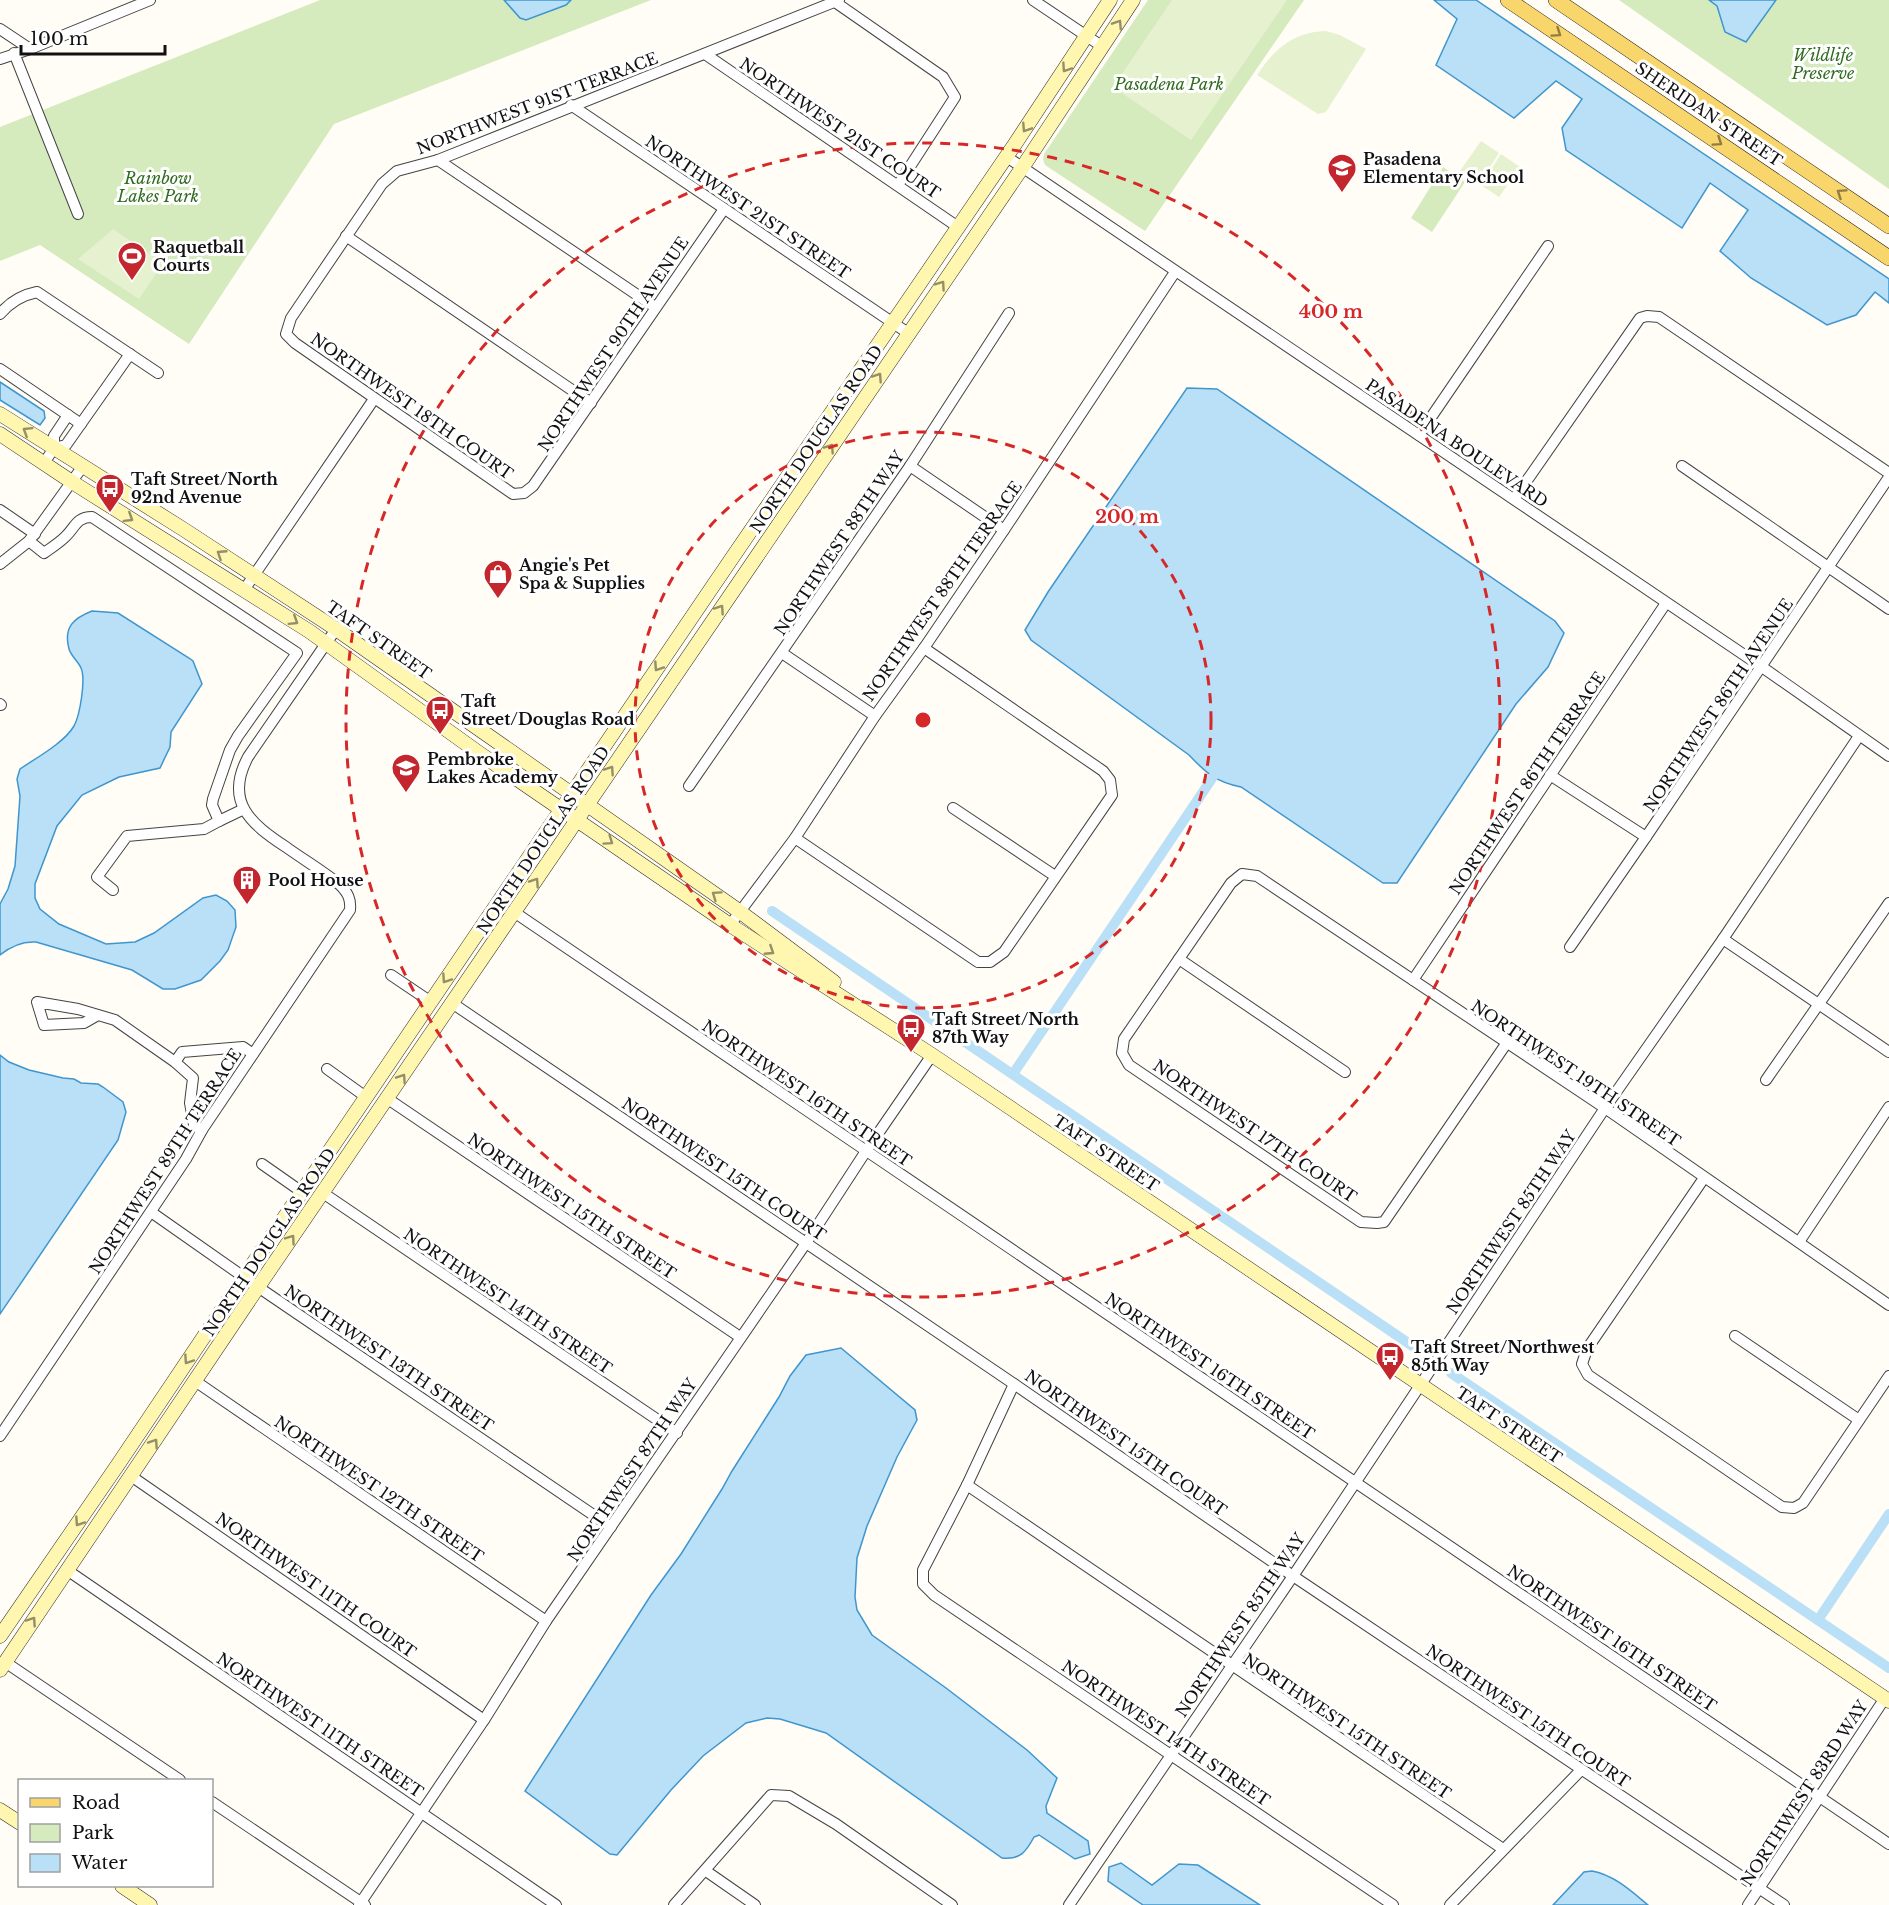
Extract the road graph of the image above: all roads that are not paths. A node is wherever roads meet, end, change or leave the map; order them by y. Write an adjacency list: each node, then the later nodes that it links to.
1 (150, 0): 11 (street)
2 (1033, 0): 9 (street)
3 (1110, 0): 9 (main road, NORTH DOUGLAS ROAD)
4 (1133, 0): 10 (main road, NORTH DOUGLAS ROAD, one-way to 4)
5 (1508, 0): 26 (main road, SHERIDAN STREET, one-way to 26)
6 (1556, 0): 22 (main road, SHERIDAN STREET, one-way to 6)
7 (837, 1): 13 (street, NORTHWEST 91ST TERRACE); 19 (street)
8 (0, 29): 11 (street)
9 (1087, 36): 10 (street); 16 (main road, NORTH DOUGLAS ROAD, one-way to 16)
10 (1102, 47): 18 (main road, NORTH DOUGLAS ROAD)
11 (30, 49): 12 (street)
12 (15, 53): 14 (street); 21 (street)
13 (705, 54): 15 (street, NORTHWEST 91ST TERRACE); 19 (street, NORTHWEST 21ST COURT)
14 (0, 59)
15 (571, 105): 17 (street, NORTHWEST 91ST TERRACE); 20 (street, NORTHWEST 21ST STREET)
16 (1006, 157): 18 (street, PASADENA BOULEVARD); 23 (main road, NORTH DOUGLAS ROAD)
17 (438, 160): 24 (street, NORTHWEST 91ST TERRACE); 28 (street)
18 (1022, 168): 27 (street, PASADENA BOULEVARD); 32 (main road, NORTH DOUGLAS ROAD, one-way to 18)
19 (898, 184): 23 (street, NORTHWEST 21ST COURT)
20 (724, 209): 28 (street, NORTHWEST 90TH AVENUE); 31 (street, NORTHWEST 21ST STREET)
21 (78, 214)
22 (1889, 226)
23 (958, 227): 31 (main road, NORTH DOUGLAS ROAD)
24 (346, 236): 33 (street, NORTHWEST 91ST TERRACE); 38 (street)
25 (1548, 246): 43 (street)
26 (1889, 258)
27 (1175, 272): 43 (street, PASADENA BOULEVARD); 54 (street, NORTHWEST 88TH TERRACE)
28 (655, 307): 38 (street, NORTHWEST 90TH AVENUE)
29 (1009, 313): 47 (street, NORTHWEST 88TH WAY)
30 (0, 314): 34 (street)
31 (893, 323): 32 (street, NORTHWEST 21ST STREET); 72 (main road, NORTH DOUGLAS ROAD, one-way to 72)
32 (908, 333): 73 (main road, NORTH DOUGLAS ROAD, one-way to 32)
33 (286, 334): 37 (street, NORTHWEST 18TH COURT)
34 (130, 354): 36 (street); 41 (street)
35 (0, 369): 40 (street)
36 (158, 373)
37 (374, 399): 51 (street, NORTHWEST 18TH COURT); 58 (street)
38 (591, 403): 51 (street, NORTHWEST 90TH AVENUE)
39 (0, 414): 44 (main road, TAFT STREET, one-way to 39)
40 (68, 415): 41 (street); 44 (street)
41 (81, 424): 44 (street)
42 (0, 434): 45 (main road, TAFT STREET)
43 (1419, 435): 52 (street, PASADENA BOULEVARD)
44 (54, 448): 45 (street); 46 (main road, TAFT STREET)
45 (44, 463): 50 (main road, TAFT STREET)
46 (83, 466): 50 (street); 58 (main road, TAFT STREET, one-way to 46)
47 (910, 466): 54 (street); 65 (street, NORTHWEST 88TH WAY)
48 (1682, 466): 57 (street)
49 (1889, 475): 52 (street); 57 (street, NORTHWEST 86TH AVENUE)
50 (72, 482): 55 (street); 59 (main road, TAFT STREET, one-way to 59)
51 (524, 493)
52 (1514, 500): 60 (street, PASADENA BOULEVARD)
53 (0, 510): 55 (street)
54 (1004, 530): 64 (street, NORTHWEST 88TH TERRACE)
55 (32, 537): 56 (street); 78 (street)
56 (0, 564)
57 (1828, 568): 61 (street); 66 (street, NORTHWEST 86TH AVENUE)
58 (254, 576): 59 (street); 62 (main road, TAFT STREET)
59 (244, 590): 63 (main road, TAFT STREET, one-way to 63)
60 (1666, 603): 66 (street, PASADENA BOULEVARD); 70 (street, NORTHWEST 86TH TERRACE)
61 (1889, 609)
62 (336, 629): 63 (street); 72 (main road, TAFT STREET)
63 (326, 643): 74 (main road, TAFT STREET); 76 (street)
64 (924, 648): 67 (street, NORTHWEST 88TH TERRACE); 81 (street)
65 (782, 653): 67 (street); 71 (street, NORTHWEST 88TH WAY)
66 (1762, 667): 68 (street, PASADENA BOULEVARD); 79 (street, NORTHWEST 86TH AVENUE)
67 (874, 716): 80 (street, NORTHWEST 88TH TERRACE)
68 (1859, 736): 69 (street, PASADENA BOULEVARD); 88 (street, NORTHWEST 85TH WAY)
69 (1889, 756)
70 (1550, 775): 79 (street); 92 (street, NORTHWEST 86TH TERRACE)
71 (689, 786)
72 (571, 794): 73 (main road, TAFT STREET); 74 (main road, NORTH DOUGLAS ROAD)
73 (587, 805): 77 (main road, NORTH DOUGLAS ROAD); 84 (main road, TAFT STREET, one-way to 73)
74 (562, 808): 77 (main road, TAFT STREET); 86 (main road, NORTH DOUGLAS ROAD)
75 (953, 808): 81 (street)
76 (244, 809): 78 (street); 99 (street, NORTHWEST 89TH TERRACE)
77 (577, 819): 85 (main road, NORTH DOUGLAS ROAD, one-way to 77); 87 (main road, TAFT STREET, one-way to 87)
78 (219, 821): 82 (street)
79 (1646, 837): 89 (street, NORTHWEST 86TH AVENUE)
80 (795, 838): 81 (street); 84 (street, NORTHWEST 88TH TERRACE)
81 (1055, 876)
82 (113, 890)
83 (1889, 903): 95 (street)
84 (740, 911): 87 (street, NORTHWEST 88TH TERRACE); 100 (main road, TAFT STREET)
85 (514, 912): 93 (main road, NORTH DOUGLAS ROAD); 110 (street, NORTHWEST 16TH STREET)
86 (491, 913): 93 (main road); 94 (main road, NORTH DOUGLAS ROAD, one-way to 94)
87 (730, 925): 100 (main road, TAFT STREET, one-way to 100)
88 (1723, 939): 95 (street); 108 (street, NORTHWEST 85TH WAY)
89 (1570, 947)
90 (1179, 959): 92 (street, NORTHWEST 19TH STREET); 97 (street, NORTHWEST 17TH COURT); 103 (street)
91 (391, 975): 94 (street)
92 (1413, 980): 97 (street, NORTHWEST 19TH STREET)
93 (456, 997): 106 (main road, NORTH DOUGLAS ROAD, one-way to 93); 117 (street, NORTHWEST 15TH COURT)
94 (431, 1002): 105 (main road, NORTH DOUGLAS ROAD)
95 (1819, 1005): 98 (street); 104 (street)
96 (98, 1015): 96 (street); 101 (street)
97 (1506, 1044): 108 (street, NORTHWEST 19TH STREET)
98 (1889, 1052)
99 (253, 1054): 101 (street); 109 (street, NORTHWEST 89TH TERRACE)
100 (932, 1055): 110 (street, NORTHWEST 87TH WAY); 126 (main road, TAFT STREET)
101 (175, 1062): 109 (street)
102 (327, 1070): 105 (street)
103 (1345, 1072)
104 (1766, 1080)
105 (366, 1097): 113 (main road, NORTH DOUGLAS ROAD)
106 (388, 1099): 114 (main road, NORTH DOUGLAS ROAD); 122 (street, NORTHWEST 15TH STREET)
107 (1889, 1107): 116 (street)
108 (1605, 1108): 112 (street, NORTHWEST 19TH STREET); 126 (street, NORTHWEST 85TH WAY)
109 (202, 1130): 115 (street, NORTHWEST 89TH TERRACE)
110 (866, 1151): 117 (street, NORTHWEST 87TH WAY); 131 (street, NORTHWEST 16TH STREET)
111 (262, 1164): 113 (street)
112 (1704, 1178): 116 (street, NORTHWEST 19TH STREET); 127 (street)
113 (302, 1192): 118 (main road, NORTH DOUGLAS ROAD)
114 (323, 1193): 119 (main road, NORTH DOUGLAS ROAD, one-way to 114); 128 (street, NORTHWEST 14TH STREET)
115 (151, 1212): 118 (street, NORTHWEST 13TH STREET); 129 (street, NORTHWEST 89TH TERRACE)
116 (1799, 1242): 120 (street, NORTHWEST 19TH STREET)
117 (806, 1243): 122 (street, NORTHWEST 87TH WAY); 125 (street, NORTHWEST 15TH COURT)
118 (244, 1276): 119 (street, NORTHWEST 13TH STREET); 137 (main road, NORTH DOUGLAS ROAD, one-way to 137)
119 (258, 1287): 124 (main road, NORTH DOUGLAS ROAD); 133 (street, NORTHWEST 13TH STREET)
120 (1889, 1305)
121 (1735, 1336): 127 (street)
122 (740, 1337): 128 (street, NORTHWEST 87TH WAY)
123 (1889, 1376): 127 (street)
124 (195, 1381): 130 (main road, NORTH DOUGLAS ROAD, one-way to 124); 136 (street, NORTHWEST 12TH STREET)
125 (1014, 1384): 132 (street); 135 (street, NORTHWEST 15TH COURT)
126 (1419, 1385): 131 (street, NORTHWEST 85TH WAY); 140 (main road, TAFT STREET)
127 (1859, 1420)
128 (676, 1433): 133 (street, NORTHWEST 87TH WAY)
129 (0, 1436)
130 (131, 1476): 134 (main road, NORTH DOUGLAS ROAD); 141 (street, NORTHWEST 11TH COURT)
131 (1354, 1482): 135 (street, NORTHWEST 85TH WAY); 145 (street, NORTHWEST 16TH STREET)
132 (966, 1485): 139 (street, NORTHWEST 15TH STREET); 142 (street, NORTHWEST 14TH STREET)
133 (611, 1527): 136 (street, NORTHWEST 87TH WAY)
134 (67, 1570): 138 (main road, NORTH DOUGLAS ROAD, one-way to 134); 150 (street, NORTHWEST 11TH STREET)
135 (1293, 1576): 139 (street, NORTHWEST 85TH WAY); 143 (street, NORTHWEST 15TH COURT)
136 (546, 1621): 141 (street, NORTHWEST 87TH WAY)
137 (0, 1636)
138 (3, 1666): 144 (street)
139 (1231, 1666): 142 (street, NORTHWEST 85TH WAY); 153 (street, NORTHWEST 15TH STREET)
140 (1887, 1699): 145 (street, NORTHWEST 83RD WAY)
141 (484, 1719): 150 (street, NORTHWEST 87TH WAY)
142 (1171, 1754): 163 (street, NORTHWEST 85TH WAY); 164 (street, NORTHWEST 14TH STREET)
143 (1581, 1770): 153 (street); 156 (street, NORTHWEST 15TH COURT)
144 (178, 1779)
145 (1819, 1796): 152 (street, NORTHWEST 16TH STREET); 156 (street, NORTHWEST 83RD WAY)
146 (0, 1800): 149 (main road)
147 (213, 1803): 157 (street)
148 (0, 1810): 151 (main road)
149 (18, 1813)
150 (421, 1813): 157 (street, NORTHWEST 87TH WAY); 159 (street, NORTHWEST 11TH STREET)
151 (18, 1822)
152 (1889, 1844)
153 (1503, 1850): 165 (street)
154 (706, 1871): 160 (street); 161 (street); 162 (street)
155 (123, 1887): 158 (main road)
156 (1759, 1888): 166 (street, NORTHWEST 83RD WAY); 167 (street, NORTHWEST 15TH COURT)
157 (362, 1904)
158 (150, 1905)
159 (556, 1905)
160 (675, 1905)
161 (755, 1905)
162 (952, 1905)
163 (1069, 1905)
164 (1393, 1905)
165 (1450, 1905)
166 (1748, 1905)
167 (1784, 1905)

